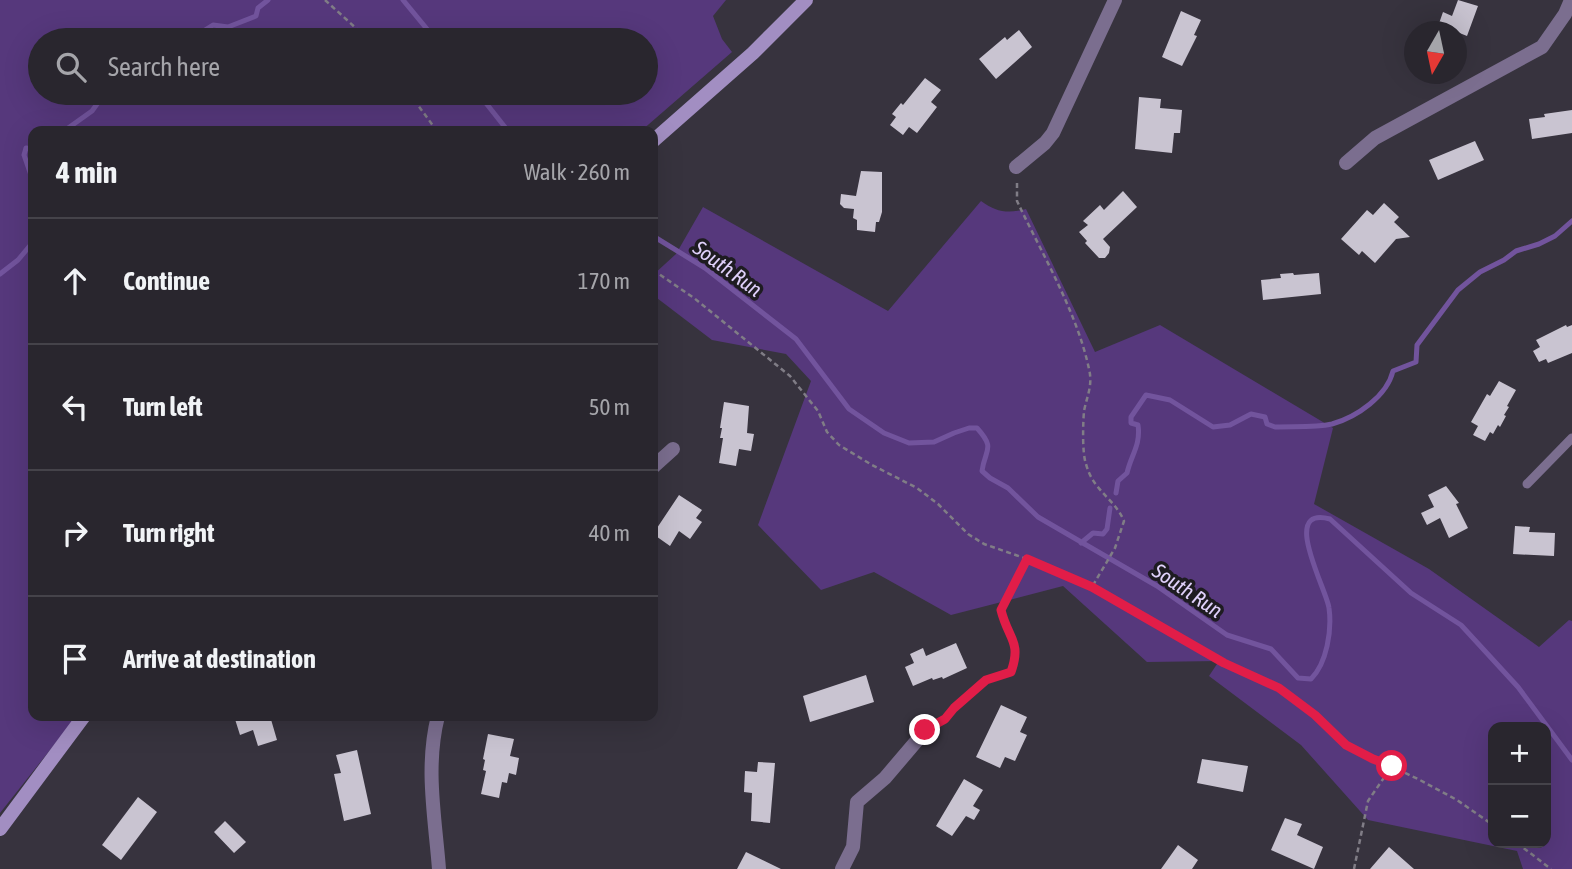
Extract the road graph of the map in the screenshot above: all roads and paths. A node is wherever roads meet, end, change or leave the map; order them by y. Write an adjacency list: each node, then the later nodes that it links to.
1 (325, 0): 5 (path)
2 (806, 0): 8 (main road)
3 (1115, 0): 10 (street)
4 (1571, 0): 9 (street)
5 (356, 28)
6 (418, 105): 7 (path)
7 (433, 126)
8 (658, 137)
9 (1346, 163)
10 (1016, 167): 17 (path)
11 (658, 273): 16 (path)
12 (1572, 438): 15 (lane)
13 (673, 449): 14 (street)
14 (658, 462)
15 (1527, 484)
16 (1027, 559): 17 (path); 20 (path)
17 (1092, 587): 21 (path)
18 (80, 721): 23 (main road)
19 (437, 721): 25 (street)
20 (925, 730): 26 (street)
21 (1392, 766): 22 (path); 27 (path)
22 (1488, 822)
23 (0, 829)
24 (1524, 848): 28 (path)
25 (439, 869)
26 (842, 869)
27 (1353, 869)
28 (1551, 869)

